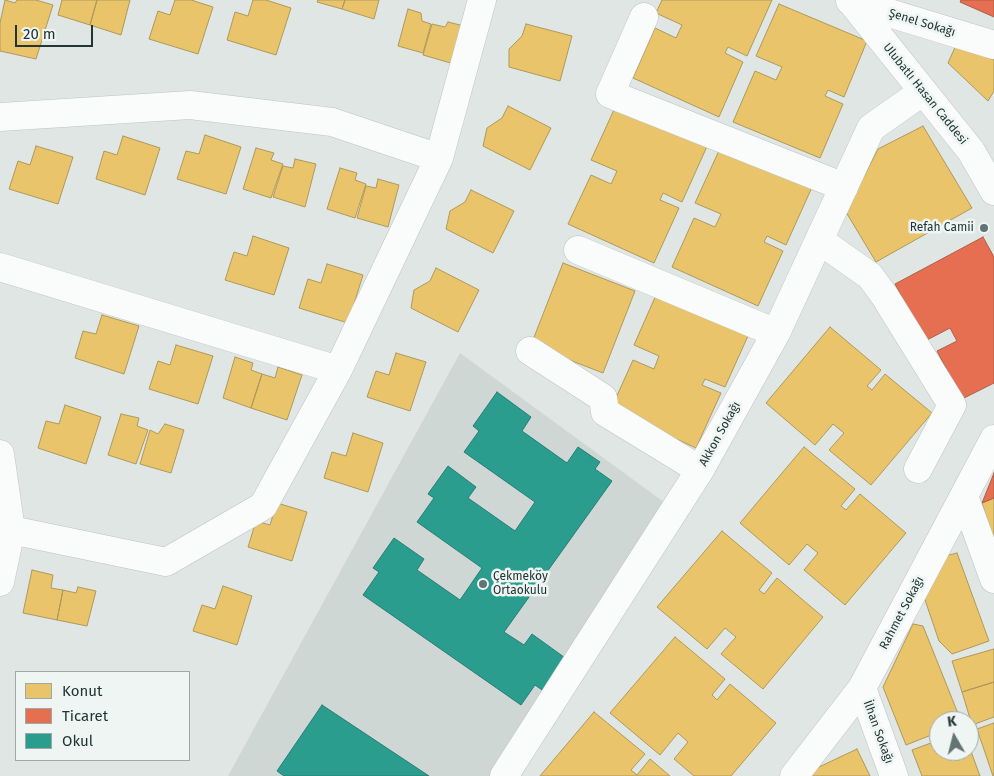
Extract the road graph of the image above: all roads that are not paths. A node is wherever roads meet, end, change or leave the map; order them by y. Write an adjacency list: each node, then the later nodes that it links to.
1 (482, 0): 8 (street)
2 (850, 0): 4 (street, Şenel Sokağı); 5 (street, Ulubatlı Hasan Caddesi)
3 (644, 17): 9 (street)
4 (994, 45)
5 (922, 92): 7 (street, Ulubatlı Hasan Caddesi); 9 (street, Akkon Sokağı)
6 (0, 117): 8 (street)
7 (983, 154): 10 (street, Ulubatlı Hasan Caddesi)
8 (438, 158): 16 (street)
9 (844, 187): 11 (street, Akkon Sokağı)
10 (994, 191)
11 (819, 240): 14 (street, Akkon Sokağı); 19 (street)
12 (578, 250): 14 (street)
13 (0, 267): 16 (street)
14 (776, 333): 20 (street, Akkon Sokağı)
15 (530, 351): 20 (street)
16 (338, 370): 22 (street)
17 (994, 439): 21 (street, Rahmet Sokağı)
18 (0, 454): 22 (street)
19 (918, 469)
20 (700, 470): 26 (street, Akkon Sokağı)
21 (964, 496): 23 (street); 25 (street, Rahmet Sokağı)
22 (5, 530): 24 (street)
23 (994, 579)
24 (0, 582)
25 (862, 688): 27 (street, Rahmet Sokağı); 28 (street, İlhan Sokağı)
26 (504, 776)
27 (794, 776)
28 (894, 776)

